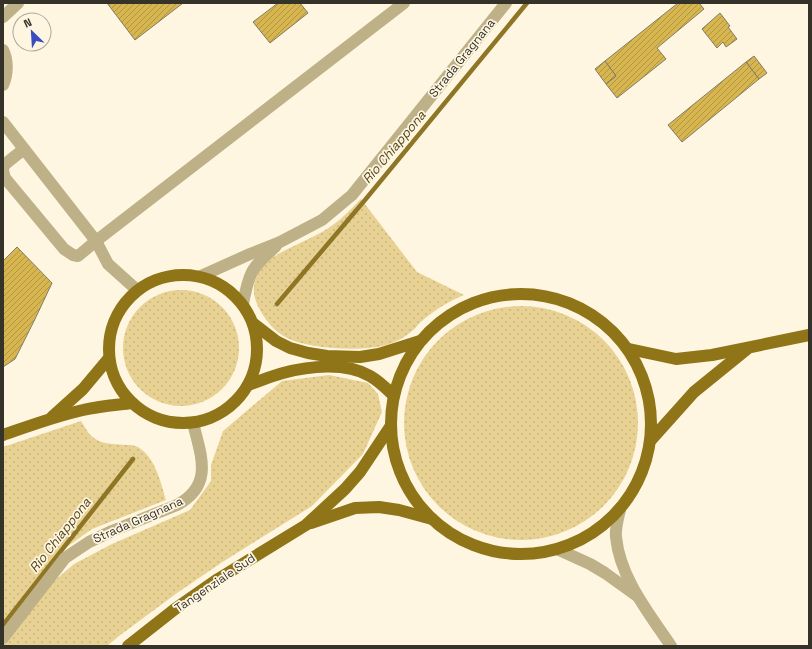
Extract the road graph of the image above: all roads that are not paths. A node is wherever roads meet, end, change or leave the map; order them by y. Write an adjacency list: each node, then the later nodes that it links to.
1 (18, 3): 4 (street)
2 (404, 3): 10 (street)
3 (506, 3): 11 (street, Strada Gragnana)
4 (3, 17)
5 (3, 50): 6 (street)
6 (3, 85)
7 (3, 122): 8 (street)
8 (24, 149): 9 (street); 10 (street)
9 (3, 171): 10 (street)
10 (96, 241): 13 (street)
11 (280, 242): 12 (street, Strada Gragnana); 14 (street, Strada Gragnana)
12 (201, 276): 13 (main road); 14 (main road)
13 (137, 290): 20 (main road)
14 (243, 304): 15 (main road)
15 (254, 324): 17 (main road); 21 (main road)
16 (809, 335): 18 (main road)
17 (420, 340): 19 (main road); 22 (main road)
18 (749, 347): 19 (main road); 28 (main road)
19 (629, 349): 28 (main road)
20 (109, 358): 23 (main road); 24 (main road)
21 (248, 385): 22 (main road); 25 (main road)
22 (394, 395): 26 (main road)
23 (132, 403): 24 (main road); 25 (main road)
24 (48, 420): 27 (main road)
25 (193, 423): 34 (street, Strada Gragnana)
26 (390, 427): 30 (main road); 31 (main road, Tangenziale Sud)
27 (3, 435)
28 (651, 440): 29 (main road)
29 (620, 510): 32 (main road); 33 (street)
30 (432, 518): 31 (main road, Tangenziale Sud); 32 (main road)
31 (306, 525): 35 (main road, Tangenziale Sud)
32 (557, 549): 33 (street)
33 (637, 596): 36 (street)
34 (3, 638)
35 (128, 646)
36 (671, 646)

